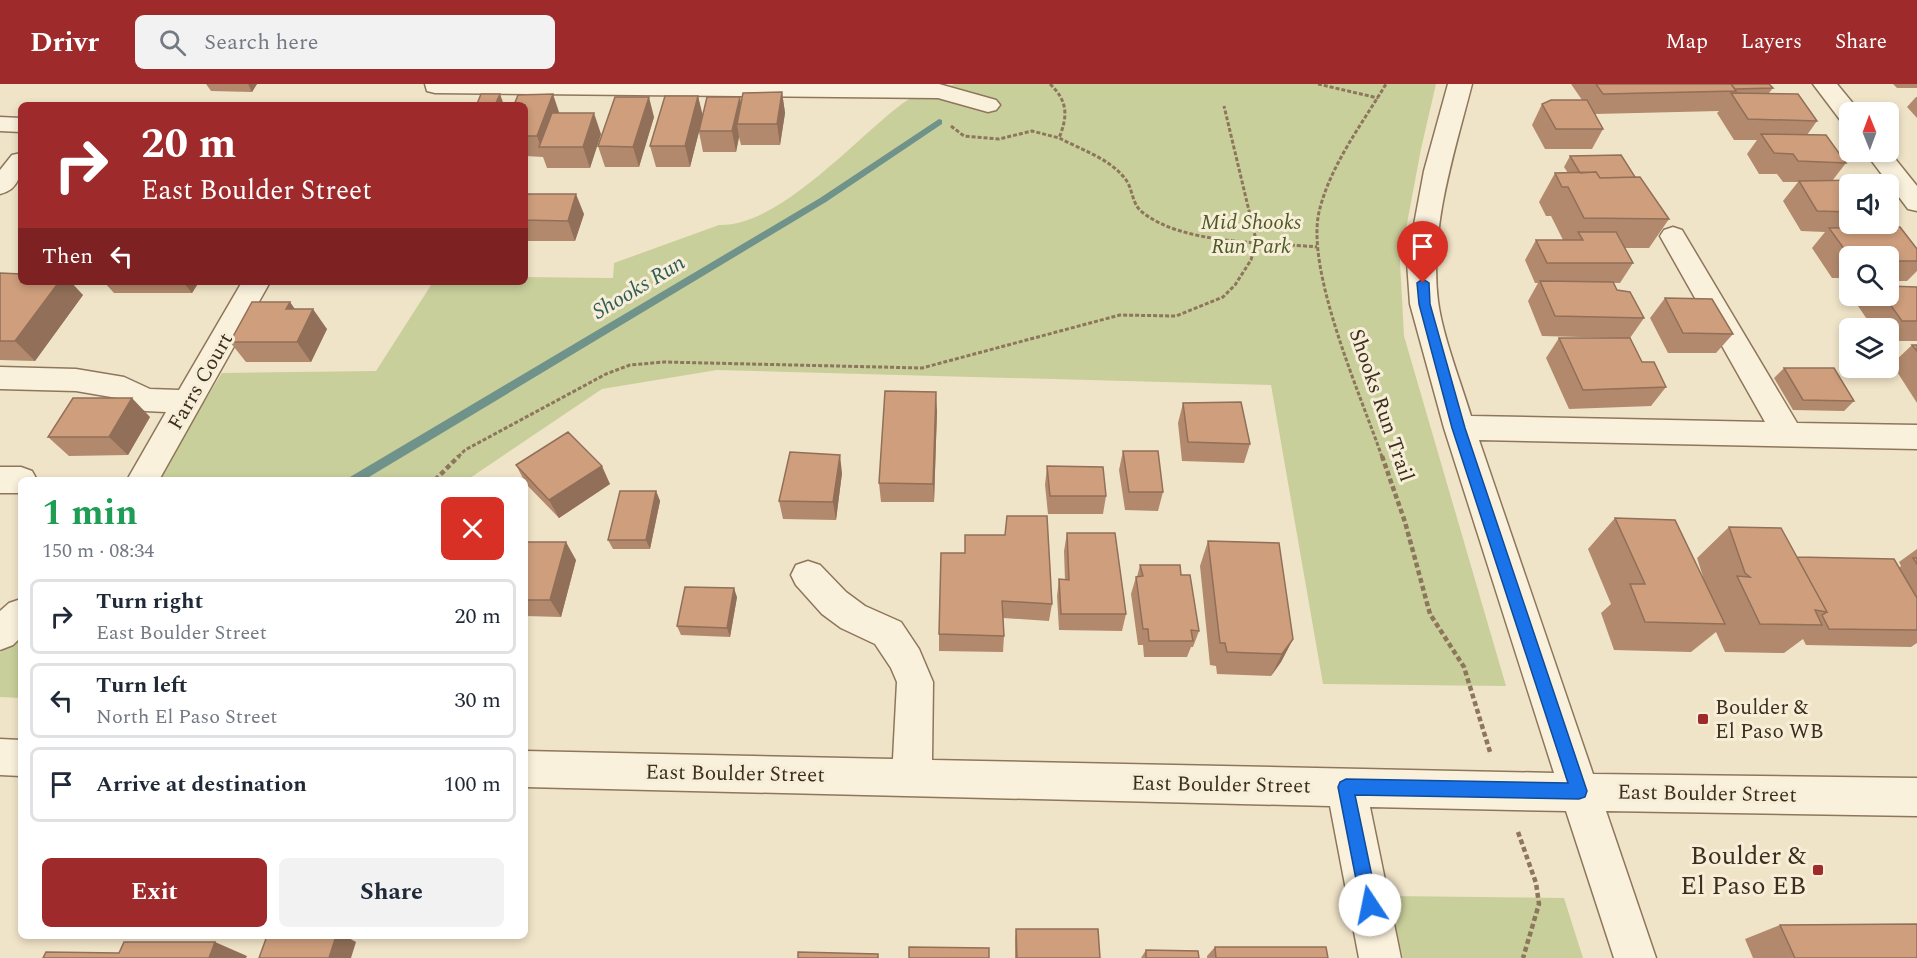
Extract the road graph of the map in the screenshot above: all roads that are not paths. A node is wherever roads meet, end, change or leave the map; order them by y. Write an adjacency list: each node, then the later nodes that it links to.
1 (1460, 84): 16 (street)
2 (1825, 84): 4 (street)
3 (432, 92): 5 (street)
4 (1839, 102)
5 (988, 105)
6 (0, 124): 7 (street)
7 (18, 125)
8 (1885, 162): 11 (street)
9 (18, 165): 10 (street)
10 (0, 186)
11 (1917, 203)
12 (1672, 236): 17 (street)
13 (254, 285): 15 (street, Farrs Court)
14 (0, 378): 15 (street)
15 (188, 402): 19 (street, Farrs Court)
16 (1459, 428): 17 (street); 30 (street)
17 (1788, 435): 18 (street)
18 (1917, 437)
19 (145, 477)
20 (0, 480): 21 (street)
21 (18, 480)
22 (808, 575): 28 (street)
23 (18, 617): 24 (street)
24 (0, 634)
25 (0, 757): 26 (street)
26 (18, 758)
27 (528, 769): 28 (street, East Boulder Street)
28 (912, 777): 29 (street, East Boulder Street)
29 (1346, 787): 30 (street, East Boulder Street); 32 (street)
30 (1579, 791): 31 (street, East Boulder Street); 33 (street)
31 (1916, 800)
32 (1380, 958)
33 (1635, 958)

